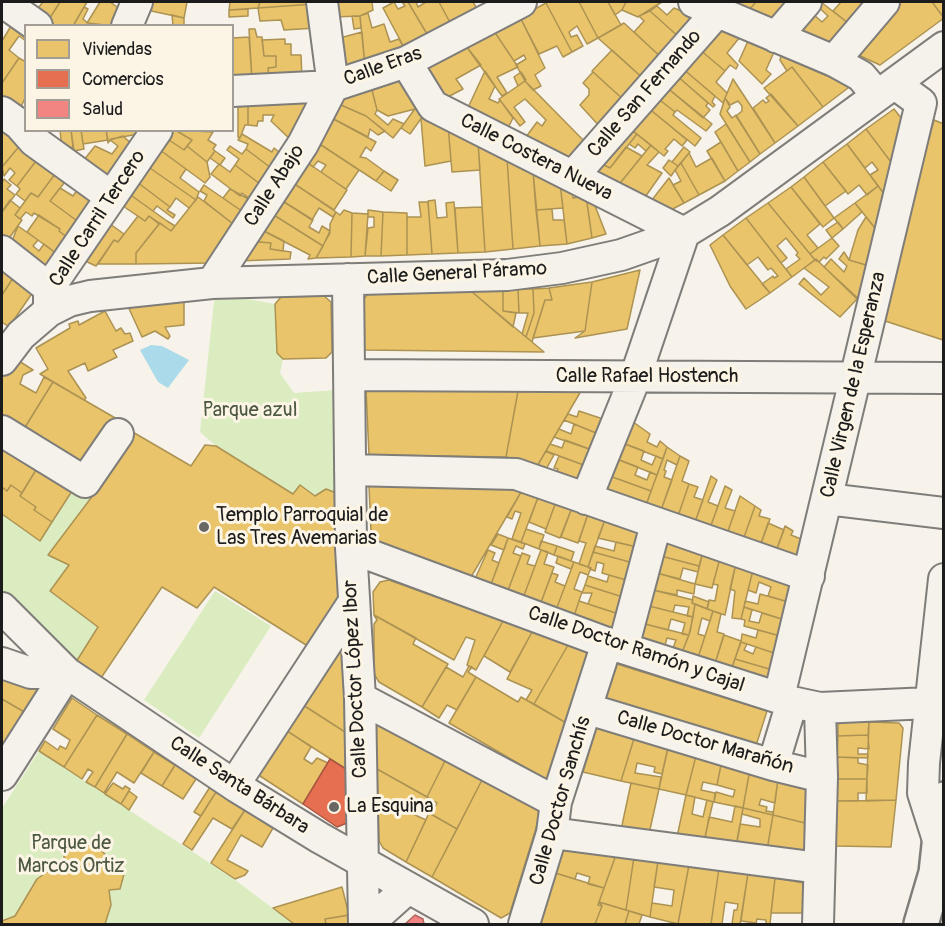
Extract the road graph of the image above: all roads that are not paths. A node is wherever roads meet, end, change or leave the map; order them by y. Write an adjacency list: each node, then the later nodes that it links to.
1 (3, 2): 8 (street)
2 (137, 2): 9 (street)
3 (322, 2): 14 (street)
4 (806, 2): 10 (street)
5 (884, 2): 12 (street)
6 (506, 5): 13 (street, Calle Eras)
7 (706, 7): 10 (street, Calle Virgen de la Esperanza); 20 (street, Calle San Fernando)
8 (34, 24)
9 (128, 24)
10 (776, 37): 12 (street, Calle Virgen de la Esperanza)
11 (944, 46): 15 (street, Calle General Páramo)
12 (834, 61): 15 (street, Calle Virgen de la Esperanza)
13 (406, 62): 14 (street, Calle Eras); 20 (street, Calle Costera Nueva)
14 (333, 86): 16 (street, Calle Eras); 25 (street, Calle Abajo)
15 (886, 90): 17 (street, Calle Virgen de la Esperanza); 22 (street, Calle General Páramo)
16 (234, 91)
17 (932, 108): 29 (street, Calle Virgen de la Esperanza)
18 (26, 132): 21 (street)
19 (156, 132): 21 (street, Calle Carril Tercero)
20 (573, 176): 22 (street, Calle Costera Nueva)
21 (110, 196): 26 (street, Calle Carril Tercero)
22 (684, 233): 24 (street, Calle General Páramo); 30 (street)
23 (2, 251): 26 (street)
24 (348, 279): 25 (street, Calle General Páramo); 28 (street, Calle Doctor López Ibor)
25 (212, 283): 26 (street, Calle General Páramo)
26 (49, 299): 27 (street, Calle General Páramo)
27 (2, 360)
28 (350, 375): 30 (street, Calle Rafael Hostench); 34 (street, Calle Doctor López Ibor)
29 (856, 377): 30 (street, Calle Rafael Hostench); 31 (street, Calle Rafael Hostench); 36 (street, Calle Virgen de la Esperanza)
30 (634, 378): 35 (street)
31 (944, 378)
32 (2, 431): 33 (street)
33 (118, 434)
34 (350, 470): 35 (street); 39 (street, Calle Doctor López Ibor)
35 (586, 499): 38 (street)
36 (827, 499): 37 (street); 40 (street, Calle Virgen de la Esperanza)
37 (944, 513)
38 (656, 524): 40 (street); 44 (street, Calle Doctor Sanchís)
39 (351, 548): 42 (street, Calle Doctor López Ibor); 44 (street, Calle Doctor Ramón y Cajal)
40 (809, 576): 48 (street, Calle Virgen de la Esperanza)
41 (944, 579): 49 (street)
42 (353, 603): 47 (street, Calle Doctor López Ibor); 54 (street)
43 (2, 608): 46 (street, Calle Santa Bárbara)
44 (615, 646): 48 (street, Calle Doctor Ramón y Cajal); 50 (street, Calle Doctor Sanchís)
45 (2, 663): 46 (street)
46 (67, 673): 52 (street); 54 (street, Calle Santa Bárbara)
47 (360, 698): 56 (street); 59 (street, Calle Doctor López Ibor)
48 (797, 702): 49 (street, Calle Doctor Ramón y Cajal); 51 (street, Calle Virgen de la Esperanza); 53 (street, Calle Virgen de la Esperanza)
49 (929, 704): 58 (street)
50 (588, 709): 51 (street, Calle Doctor Marañón); 56 (street, Calle Doctor Sanchís)
51 (773, 765): 53 (street, Calle Doctor Marañón)
52 (2, 775)
53 (822, 777): 60 (street, Calle Virgen de la Esperanza)
54 (234, 785): 59 (street, Calle Santa Bárbara)
55 (944, 799): 58 (main road)
56 (556, 802): 57 (street, Calle Doctor Sanchís)
57 (552, 833): 60 (street); 64 (street, Calle Doctor Sanchís)
58 (939, 844): 66 (main road)
59 (362, 862): 61 (street, Calle Santa Bárbara); 62 (street, Calle Doctor López Ibor)
60 (819, 868): 65 (street, Calle Virgen de la Esperanza)
61 (408, 888): 62 (street); 63 (street, Calle Santa Bárbara)
62 (366, 924)
63 (473, 924)
64 (524, 924)
65 (818, 924)
66 (921, 924)

